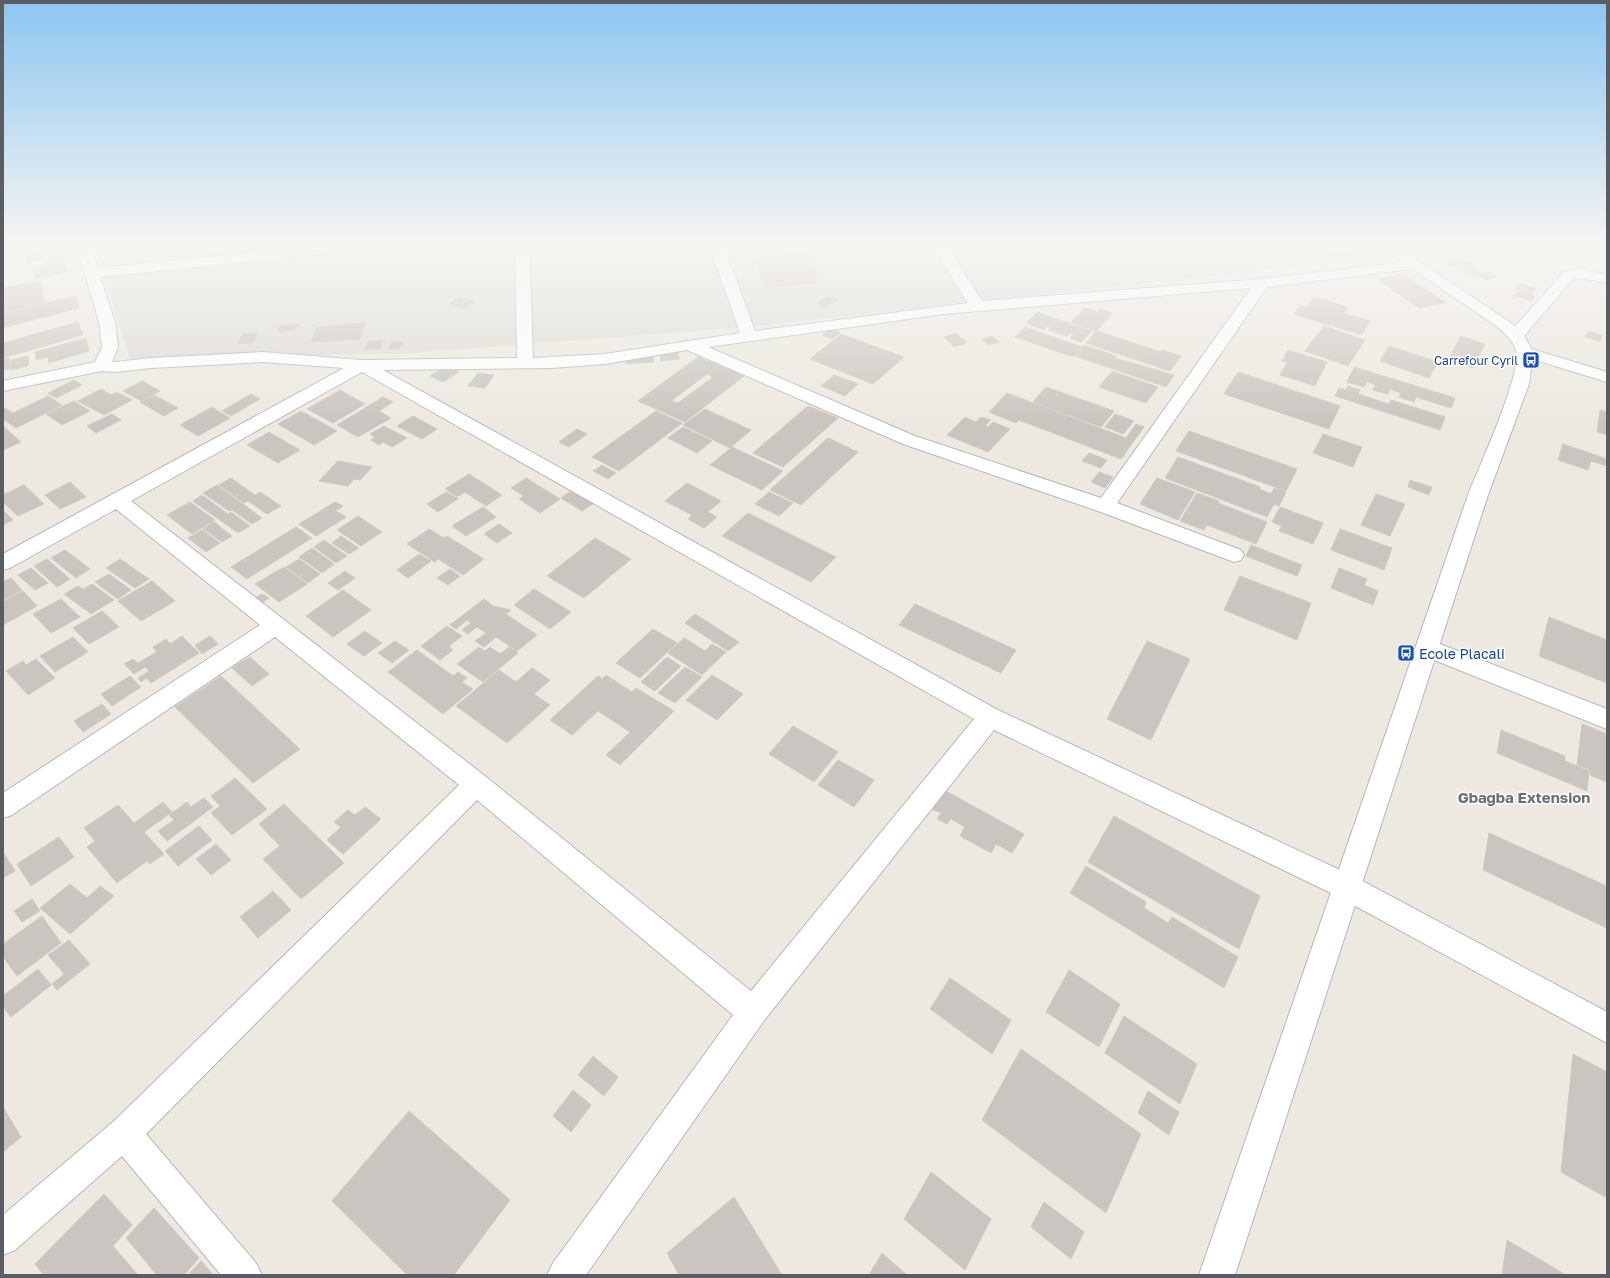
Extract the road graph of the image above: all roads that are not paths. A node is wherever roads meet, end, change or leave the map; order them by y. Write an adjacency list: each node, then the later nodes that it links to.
1 (101, 304): 14 (street)
2 (524, 304): 12 (street)
3 (737, 304): 9 (street)
4 (1007, 304): 8 (street)
5 (1247, 304): 18 (street)
6 (1472, 304): 10 (street)
7 (1548, 304): 10 (street)
8 (978, 306): 9 (street)
9 (749, 336): 11 (street)
10 (1520, 343): 15 (street); 22 (street)
11 (688, 345): 12 (street); 18 (street)
12 (525, 363): 13 (street)
13 (362, 365): 14 (street); 17 (street); 23 (street)
14 (102, 366): 16 (street)
15 (1607, 377)
16 (3, 386)
17 (117, 500): 20 (street); 21 (street)
18 (1105, 506): 19 (street)
19 (1234, 555)
20 (3, 563)
21 (276, 625): 25 (street); 26 (street)
22 (1427, 648): 24 (street); 27 (street)
23 (990, 717): 27 (street); 28 (street)
24 (1607, 719)
25 (476, 784): 28 (street); 30 (street)
26 (3, 808)
27 (1347, 886): 29 (street); 34 (street)
28 (752, 1012): 33 (street)
29 (1607, 1028)
30 (124, 1133): 31 (street); 32 (street)
31 (3, 1238)
32 (244, 1275)
33 (565, 1275)
34 (1217, 1275)

